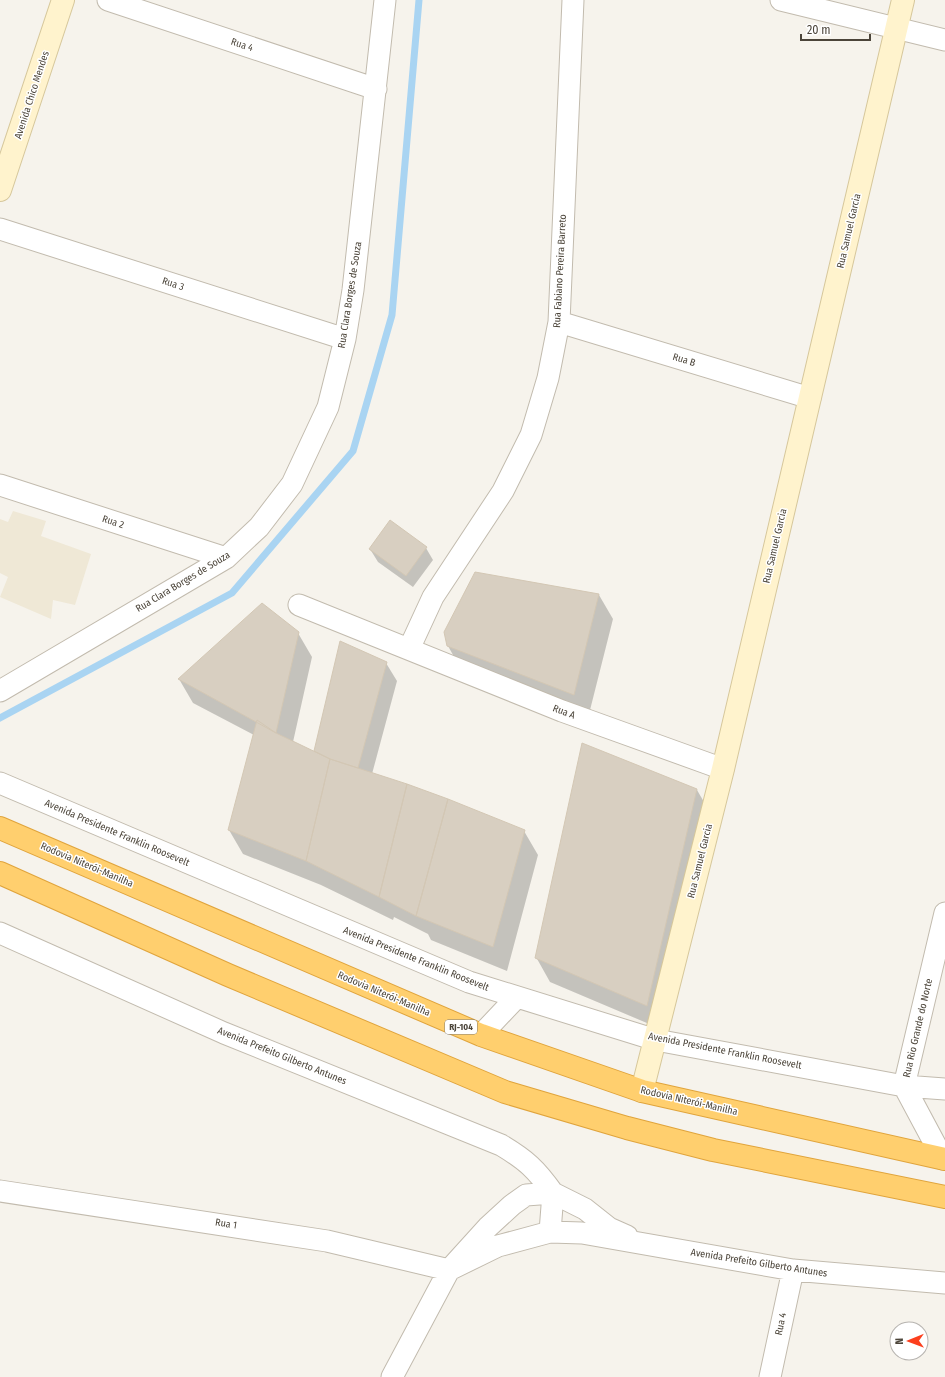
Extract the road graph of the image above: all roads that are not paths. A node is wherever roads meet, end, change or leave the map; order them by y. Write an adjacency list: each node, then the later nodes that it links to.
1 (63, 0): 10 (street, Avenida Chico Mendes)
2 (108, 0): 9 (street, Rua 4)
3 (385, 0): 9 (street, Rua Clara Borges de Souza)
4 (573, 0): 12 (street, Rua Fabiano Pereira Barreto)
5 (781, 0): 7 (street)
6 (903, 0): 7 (street, Rua Samuel Garcia)
7 (896, 29): 8 (street); 14 (street, Rua Samuel Garcia)
8 (945, 40)
9 (376, 89): 13 (street, Rua Clara Borges de Souza)
10 (0, 190)
11 (0, 229): 13 (street, Rua 3)
12 (559, 322): 14 (street, Rua B); 18 (street, Rua Fabiano Pereira Barreto)
13 (346, 339): 16 (street, Rua Clara Borges de Souza)
14 (810, 398): 20 (street, Rua Samuel Garcia)
15 (0, 485): 16 (street, Rua 2)
16 (226, 558): 19 (street, Rua Clara Borges de Souza)
17 (299, 605): 18 (street, Rua A)
18 (409, 649): 20 (street, Rua A)
19 (0, 691)
20 (722, 769): 28 (street, Rua Samuel Garcia)
21 (0, 783): 26 (street, Avenida Presidente Franklin Roosevelt)
22 (0, 828): 27 (highway, Rodovia Niterói-Manilha / RJ-104)
23 (0, 873): 35 (highway)
24 (945, 913): 29 (street, Rua Rio Grande do Norte)
25 (0, 933): 34 (street, Avenida Prefeito Gilberto Antunes)
26 (516, 998): 27 (street); 28 (street, Avenida Presidente Franklin Roosevelt)
27 (481, 1035): 31 (highway, Rodovia Niterói-Manilha / RJ-104)
28 (656, 1040): 29 (street, Avenida Presidente Franklin Roosevelt); 31 (street, Rua Samuel Garcia)
29 (904, 1086): 30 (street, Avenida Presidente Franklin Roosevelt); 32 (street, Rua Rio Grande do Norte)
30 (945, 1089)
31 (642, 1091): 32 (highway, Rodovia Niterói-Manilha / RJ-104)
32 (944, 1159)
33 (0, 1192): 38 (street, Rua 1)
34 (554, 1193): 36 (street); 37 (street, Avenida Prefeito Gilberto Antunes); 38 (street)
35 (945, 1197)
36 (550, 1232): 37 (street, Avenida Prefeito Gilberto Antunes); 38 (street, Avenida Prefeito Gilberto Antunes)
37 (645, 1245): 39 (street, Avenida Prefeito Gilberto Antunes)
38 (449, 1270): 41 (street)
39 (793, 1270): 40 (street, Avenida Prefeito Gilberto Antunes); 42 (street, Rua 4)
40 (945, 1283)
41 (392, 1377)
42 (770, 1377)

